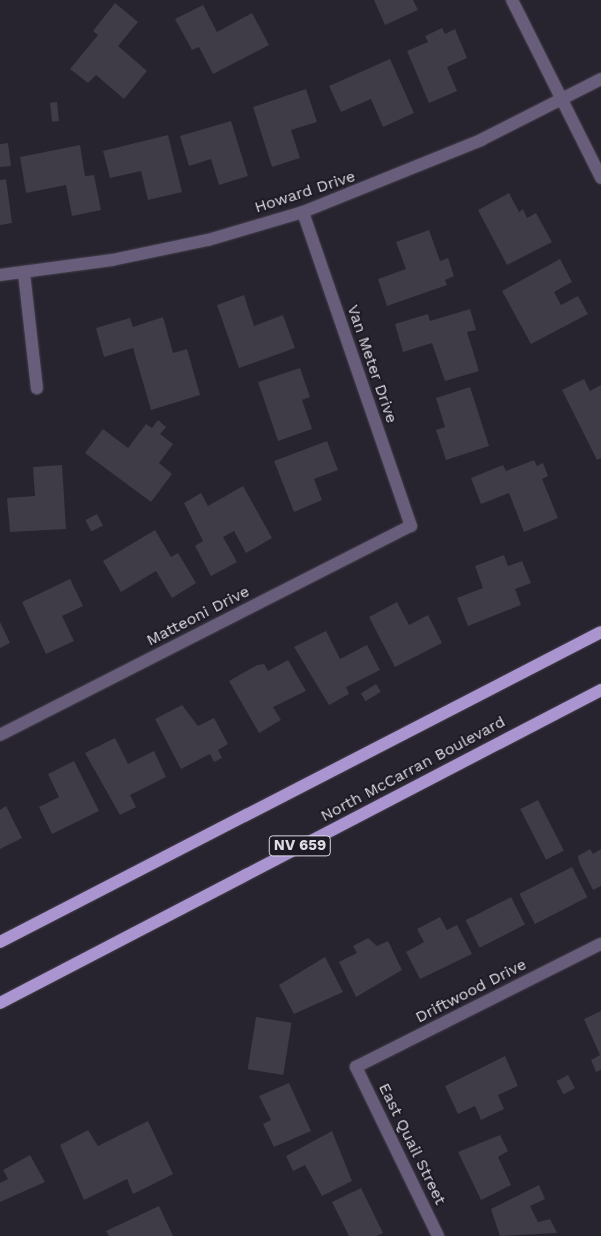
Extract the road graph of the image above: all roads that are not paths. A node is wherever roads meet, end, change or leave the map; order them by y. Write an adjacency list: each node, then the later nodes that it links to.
1 (512, 0): 3 (street)
2 (601, 78): 3 (street, Howard Drive)
3 (561, 99): 4 (street); 5 (street, Howard Drive)
4 (601, 178)
5 (303, 212): 6 (street, Howard Drive); 9 (street, Van Meter Drive)
6 (24, 273): 7 (street, Howard Drive); 8 (street)
7 (0, 275)
8 (37, 388)
9 (411, 526): 12 (street, Matteoni Drive)
10 (601, 632): 13 (main road)
11 (601, 690): 15 (main road, North McCarran Boulevard / NV 659)
12 (0, 735)
13 (0, 942)
14 (601, 944): 16 (street, Driftwood Drive)
15 (0, 1003)
16 (356, 1067): 17 (street, East Quail Street)
17 (438, 1236)

